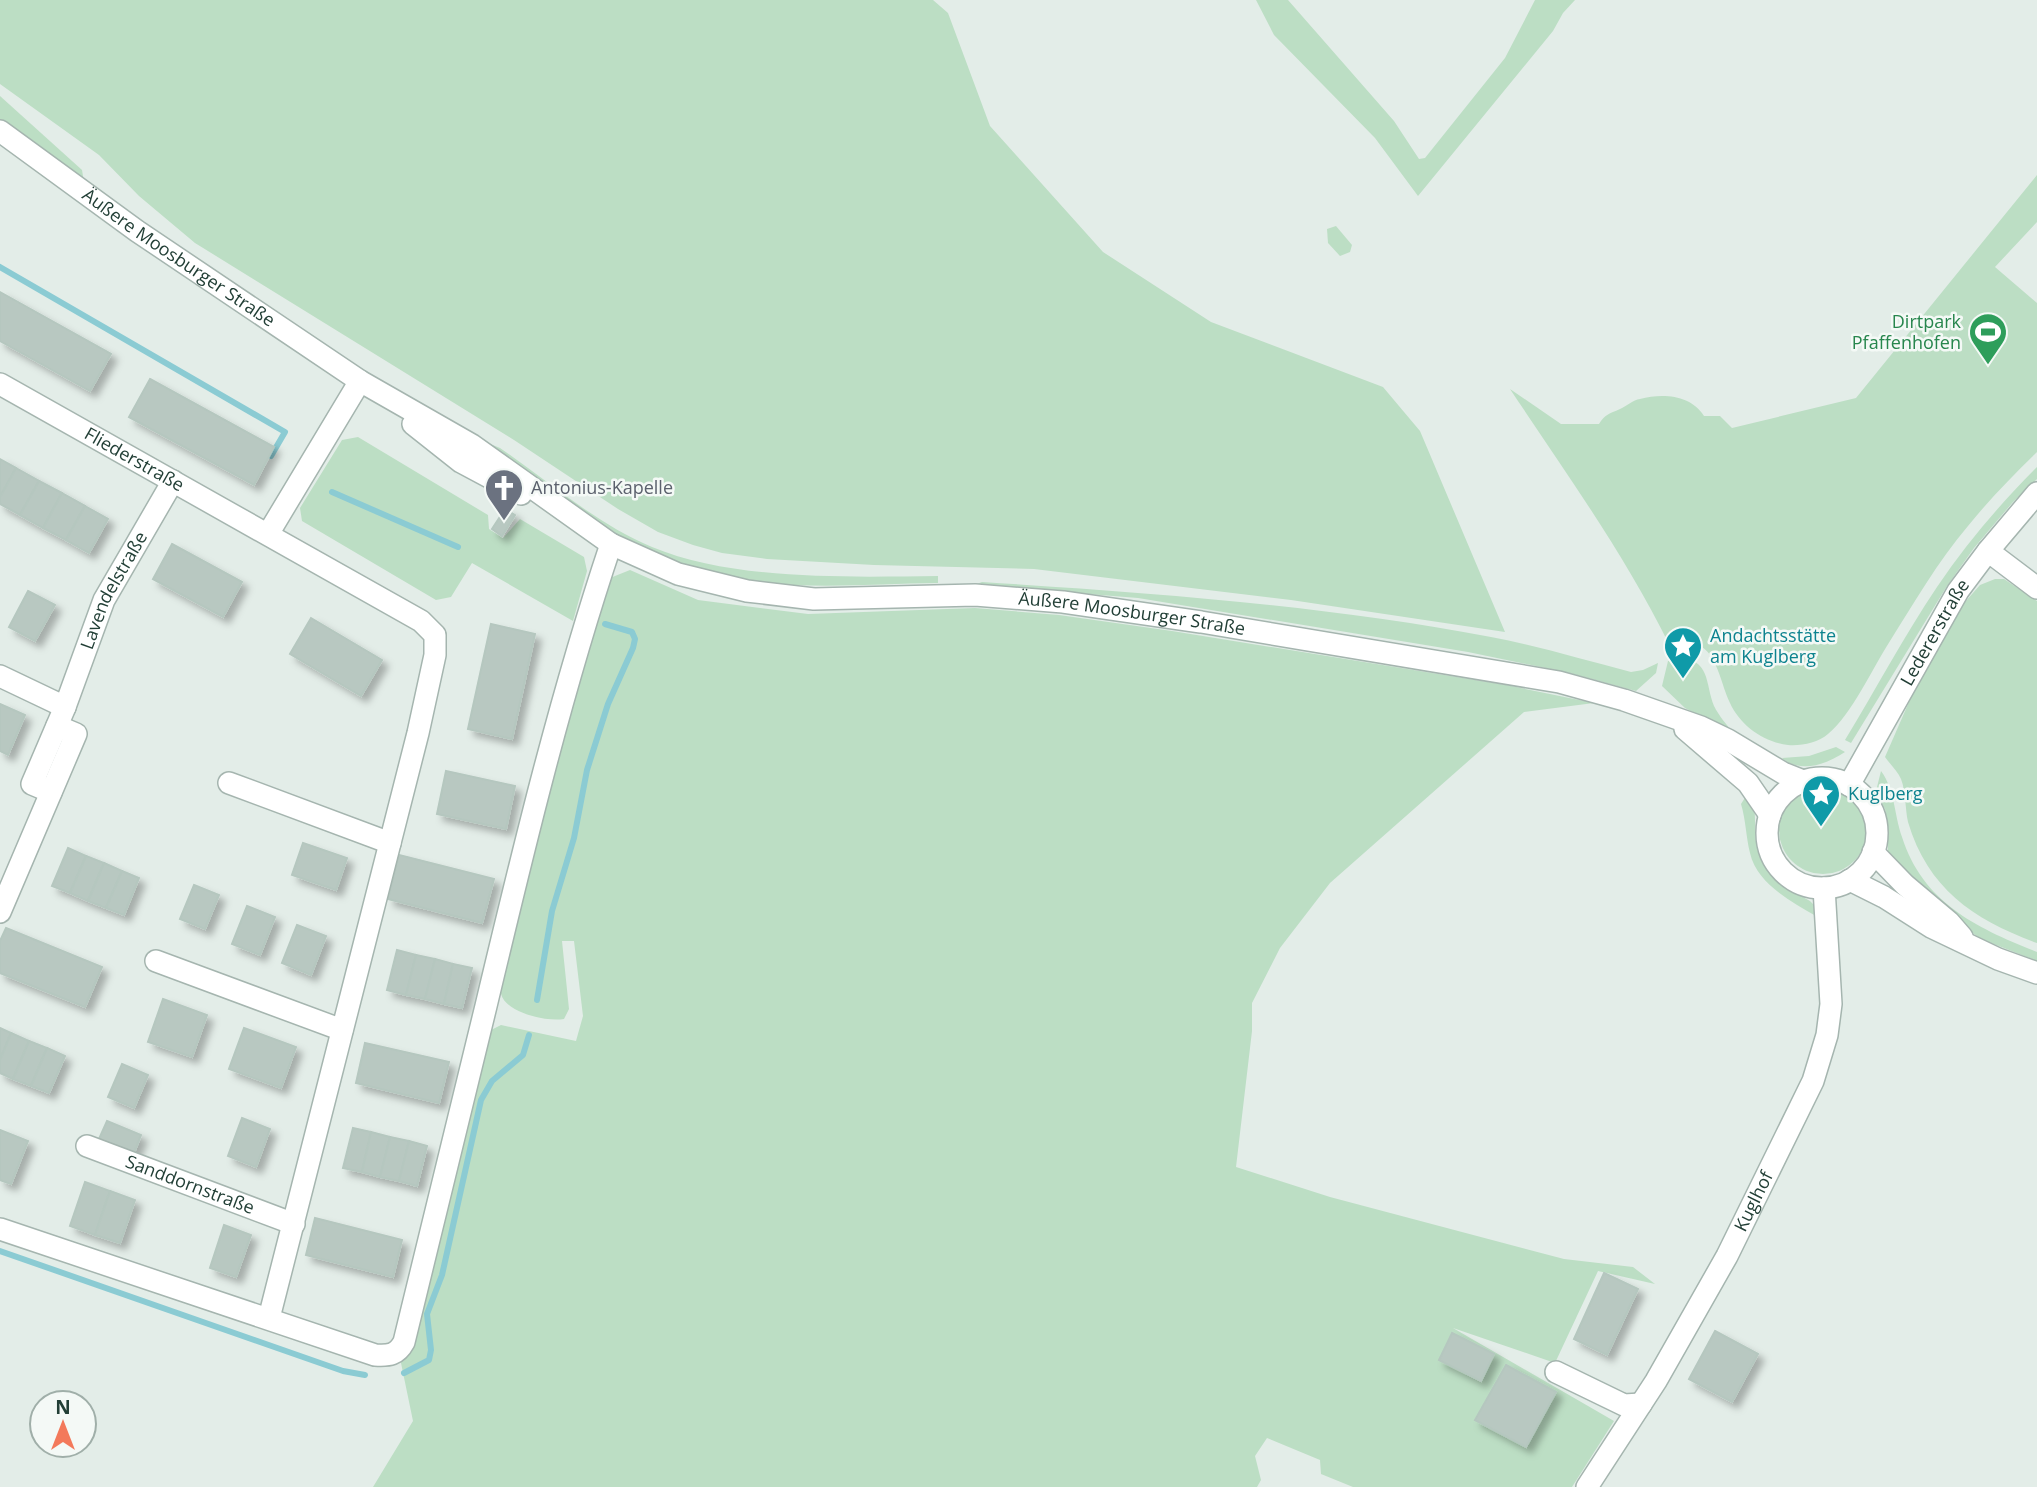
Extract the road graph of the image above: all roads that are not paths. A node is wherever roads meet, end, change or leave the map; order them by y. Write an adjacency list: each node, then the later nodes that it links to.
1 (0, 131): 2 (street, Äußere Moosburger Straße)
2 (360, 381): 6 (street); 7 (street, Äußere Moosburger Straße)
3 (0, 384): 4 (street, Fliederstraße)
4 (173, 481): 6 (street, Fliederstraße); 12 (street, Lavendelstraße)
5 (2037, 493): 8 (street, Ledererstraße)
6 (268, 534): 17 (street, Fliederstraße)
7 (605, 541): 11 (street, Äußere Moosburger Straße); 29 (street)
8 (1988, 551): 9 (street); 15 (street, Ledererstraße)
9 (2037, 588)
10 (0, 677): 12 (street)
11 (1667, 715): 13 (street, Äußere Moosburger Straße); 16 (street, Äußere Moosburger Straße)
12 (61, 716): 21 (street)
13 (1803, 781): 15 (street, Äußere Moosburger Straße); 16 (street)
14 (229, 783): 17 (street)
15 (1849, 785): 18 (street)
16 (1770, 815): 20 (street)
17 (390, 843): 25 (street)
18 (1873, 852): 19 (street); 22 (street)
19 (1850, 880): 20 (street); 22 (street)
20 (1824, 888): 31 (street, Kuglhof)
21 (0, 911)
22 (1965, 942): 24 (street)
23 (156, 961): 25 (street)
24 (2037, 973)
25 (342, 1030): 27 (street)
26 (87, 1146): 27 (street, Sanddornstraße)
27 (294, 1224): 29 (street)
28 (0, 1229): 29 (street)
29 (269, 1318)
30 (1556, 1372): 31 (street)
31 (1641, 1404): 32 (street, Kuglhof)
32 (1587, 1487)

